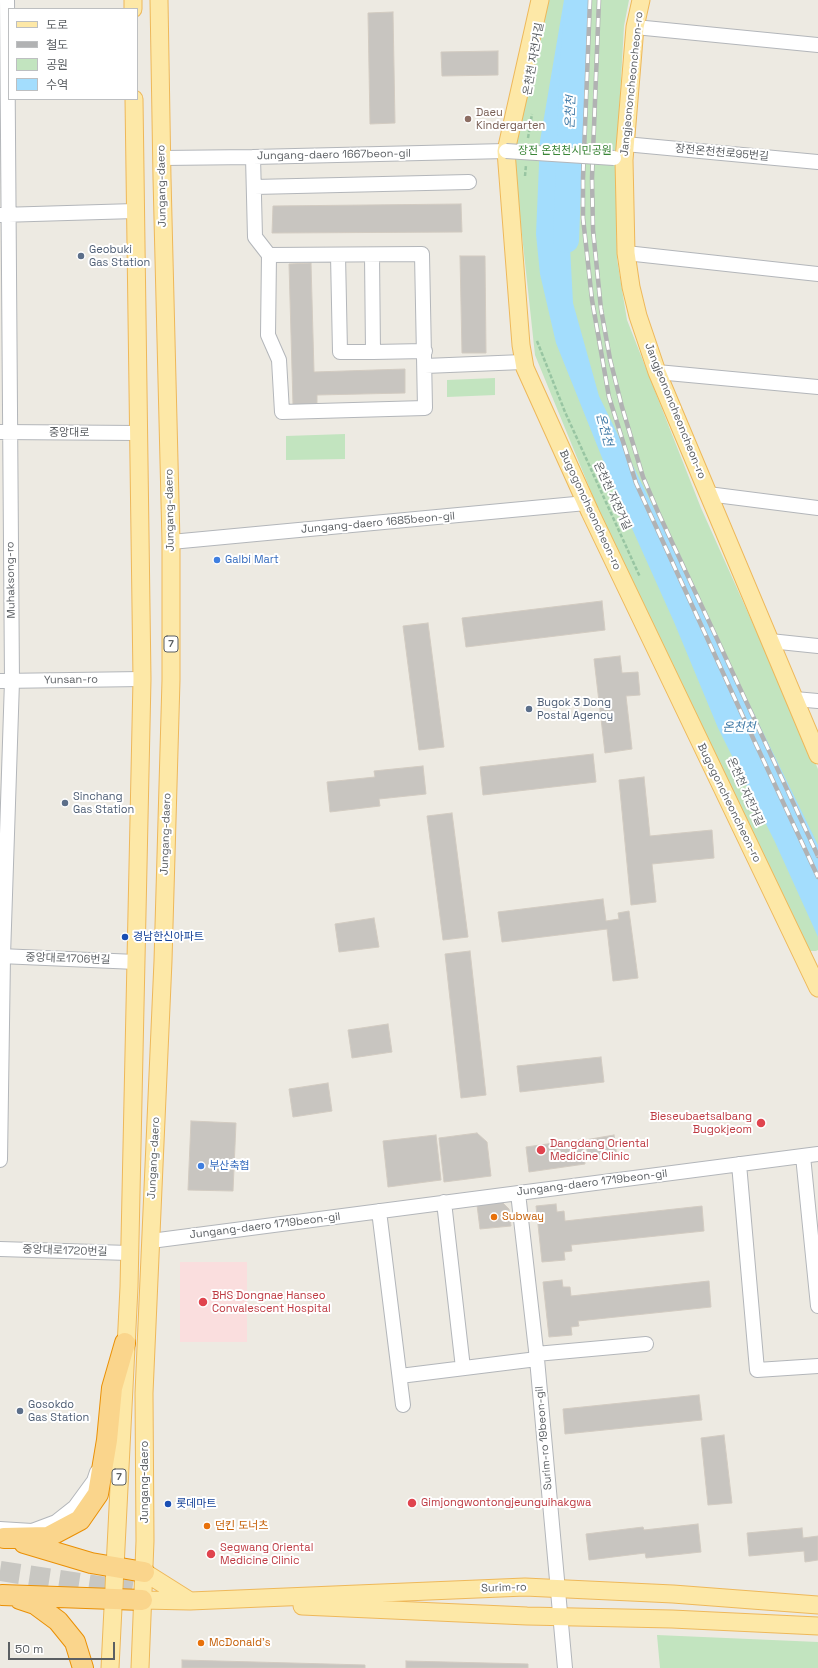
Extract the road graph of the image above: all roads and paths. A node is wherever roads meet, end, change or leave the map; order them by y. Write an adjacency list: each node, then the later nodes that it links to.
1 (7, 0): 20 (street, Muhaksong-ro)
2 (159, 0): 13 (main road, Jungang-daero / 7)
3 (540, 0): 10 (main road, Bugogoncheoncheon-ro)
4 (640, 0): 5 (main road, Jangjeononcheoncheon-ro)
5 (635, 26): 6 (street); 11 (main road, Jangjeononcheoncheon-ro)
6 (818, 45)
7 (134, 100): 19 (main road, Jungang-daero / 7)
8 (533, 108): 9 (path, 온천천 자전거길)
9 (528, 140)
10 (506, 151): 11 (street, Jungang-daero 1667beon-gil, bridge); 12 (street, Jungang-daero 1667beon-gil); 29 (main road, Bugogoncheoncheon-ro)
11 (621, 154): 14 (street, 장전온천천로95번길); 21 (main road, Jangjeononcheoncheon-ro)
12 (253, 157): 13 (street, Jungang-daero 1667beon-gil); 18 (street)
13 (162, 158): 38 (main road, Jungang-daero / 7)
14 (818, 162)
15 (526, 163): 16 (path)
16 (524, 179)
17 (469, 182): 18 (street)
18 (254, 188): 22 (street)
19 (135, 211): 20 (street); 34 (main road, Jungang-daero / 7)
20 (4, 215): 33 (street, Muhaksong-ro)
21 (626, 253): 25 (street); 31 (main road, Jangjeononcheoncheon-ro)
22 (269, 255): 23 (street); 30 (street)
23 (338, 255): 24 (street); 28 (street)
24 (372, 255): 27 (street); 28 (street)
25 (818, 274)
26 (536, 338): 39 (path, 온천천 자전거길)
27 (425, 351): 28 (street); 30 (street)
28 (373, 352)
29 (523, 362): 30 (street); 36 (main road, Bugogoncheoncheon-ro)
30 (425, 366)
31 (657, 372): 32 (street); 35 (main road, Jangjeononcheoncheon-ro)
32 (818, 387)
33 (5, 432): 34 (street, 중앙대로); 43 (street, Muhaksong-ro)
34 (138, 433): 42 (main road, Jungang-daero / 7)
35 (708, 494): 37 (street); 40 (main road, Jangjeononcheoncheon-ro)
36 (586, 504): 38 (street, Jungang-daero 1685beon-gil); 49 (main road, Bugogoncheoncheon-ro)
37 (818, 508)
38 (171, 542): 57 (main road, Jungang-daero / 7)
39 (642, 581)
40 (770, 641): 41 (street); 44 (main road, Jangjeononcheoncheon-ro)
41 (818, 646)
42 (142, 679): 43 (street, Yunsan-ro); 48 (main road, Jungang-daero / 7)
43 (6, 681): 47 (street, Muhaksong-ro)
44 (795, 699): 45 (street); 46 (main road, Jangjeononcheoncheon-ro)
45 (818, 701)
46 (818, 755)
47 (1, 956): 48 (street, 중앙대로1706번길); 52 (street, Muhaksong-ro)
48 (136, 962): 59 (main road, Jungang-daero / 7)
49 (818, 988)
50 (818, 1154): 51 (street, Jungang-daero 1719beon-gil)
51 (803, 1156): 53 (street, Jungang-daero 1719beon-gil); 60 (street)
52 (0, 1160)
53 (739, 1164): 54 (street, Jungang-daero 1719beon-gil); 64 (street)
54 (518, 1193): 55 (street, Jungang-daero 1719beon-gil); 63 (street, Surim-ro 19beon-gil)
55 (444, 1202): 56 (street, Jungang-daero 1719beon-gil); 65 (street)
56 (379, 1211): 57 (street, Jungang-daero 1719beon-gil); 66 (street)
57 (151, 1241): 70 (main road, Jungang-daero / 7)
58 (0, 1249): 59 (street, 중앙대로1720번길)
59 (129, 1253): 61 (main road, Jungang-daero / 7)
60 (818, 1306)
61 (126, 1343): 68 (highway); 69 (main road, Jungang-daero / 7)
62 (646, 1344): 63 (street)
63 (536, 1356): 65 (street); 71 (street, Surim-ro 19beon-gil)
64 (818, 1366)
65 (463, 1368): 66 (street)
66 (400, 1376): 67 (street)
67 (403, 1406)
68 (2, 1533): 69 (highway)
69 (116, 1566): 70 (highway); 72 (main road, Jungang-daero / 7)
70 (144, 1572): 73 (main road, Jungang-daero / 7); 74 (main road, Surim-ro)
71 (558, 1588): 74 (main road, Surim-ro); 75 (main road, Surim-ro); 76 (street, Surim-ro 19beon-gil)
72 (113, 1600): 73 (highway); 78 (highway); 79 (main road, Jungang-daero / 7)
73 (142, 1600): 74 (main road, Surim-ro); 80 (main road, Jungang-daero / 7)
74 (190, 1601): 76 (main road, Surim-ro)
75 (818, 1605)
76 (560, 1618): 77 (main road, Surim-ro); 81 (street, Surim-ro 19beon-gil)
77 (818, 1626)
78 (83, 1668)
79 (110, 1668)
80 (140, 1668)
81 (565, 1668)

